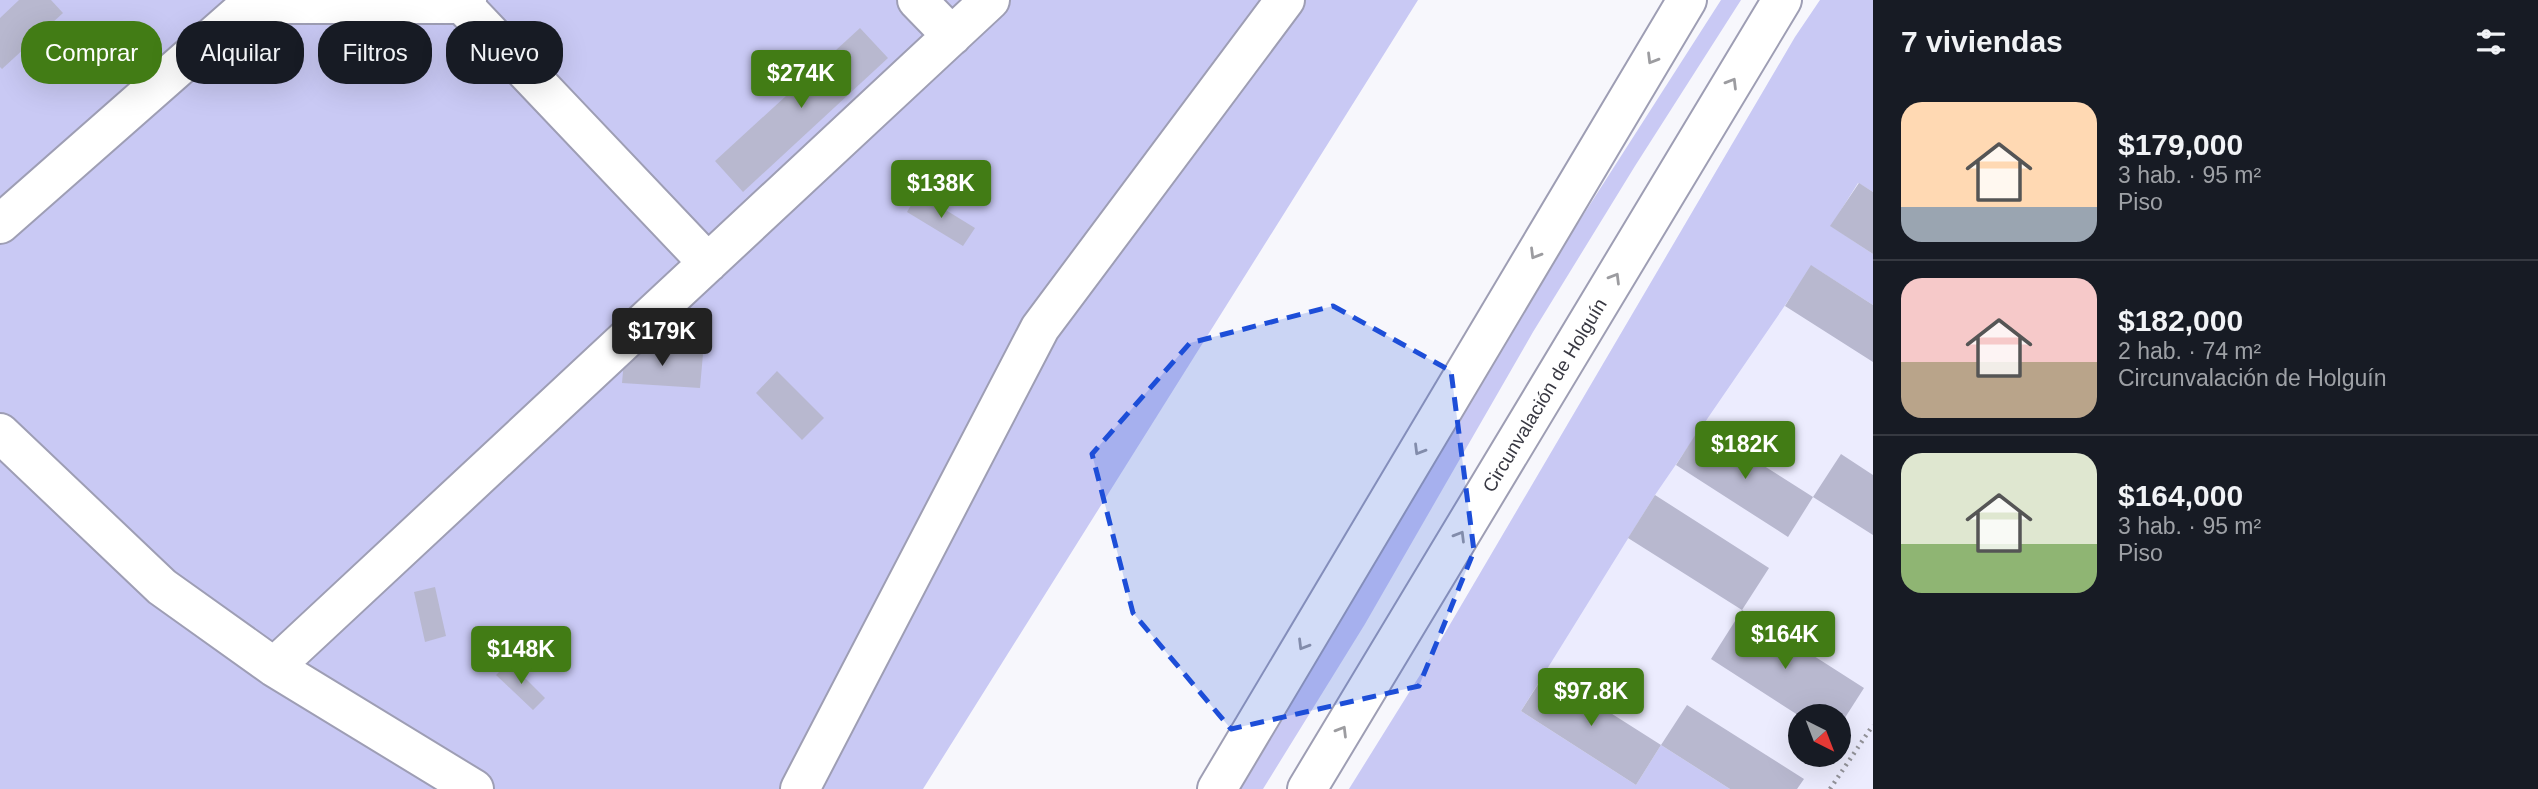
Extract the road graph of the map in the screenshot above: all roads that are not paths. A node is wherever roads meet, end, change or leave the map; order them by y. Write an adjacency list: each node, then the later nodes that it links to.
1 (917, 0): 8 (main road)
2 (990, 0): 8 (main road)
3 (1285, 0): 14 (main road)
4 (1687, 0): 15 (main road, one-way to 15)
5 (1782, 0): 16 (main road, Circunvalación de Holguín, one-way to 5)
6 (251, 2): 7 (main road); 9 (main road)
7 (465, 2): 10 (main road)
8 (952, 36): 10 (main road)
9 (0, 224)
10 (708, 263): 12 (main road)
11 (0, 433): 12 (main road)
12 (274, 667): 13 (main road)
13 (474, 789)
14 (800, 789)
15 (1217, 789)
16 (1307, 789)

